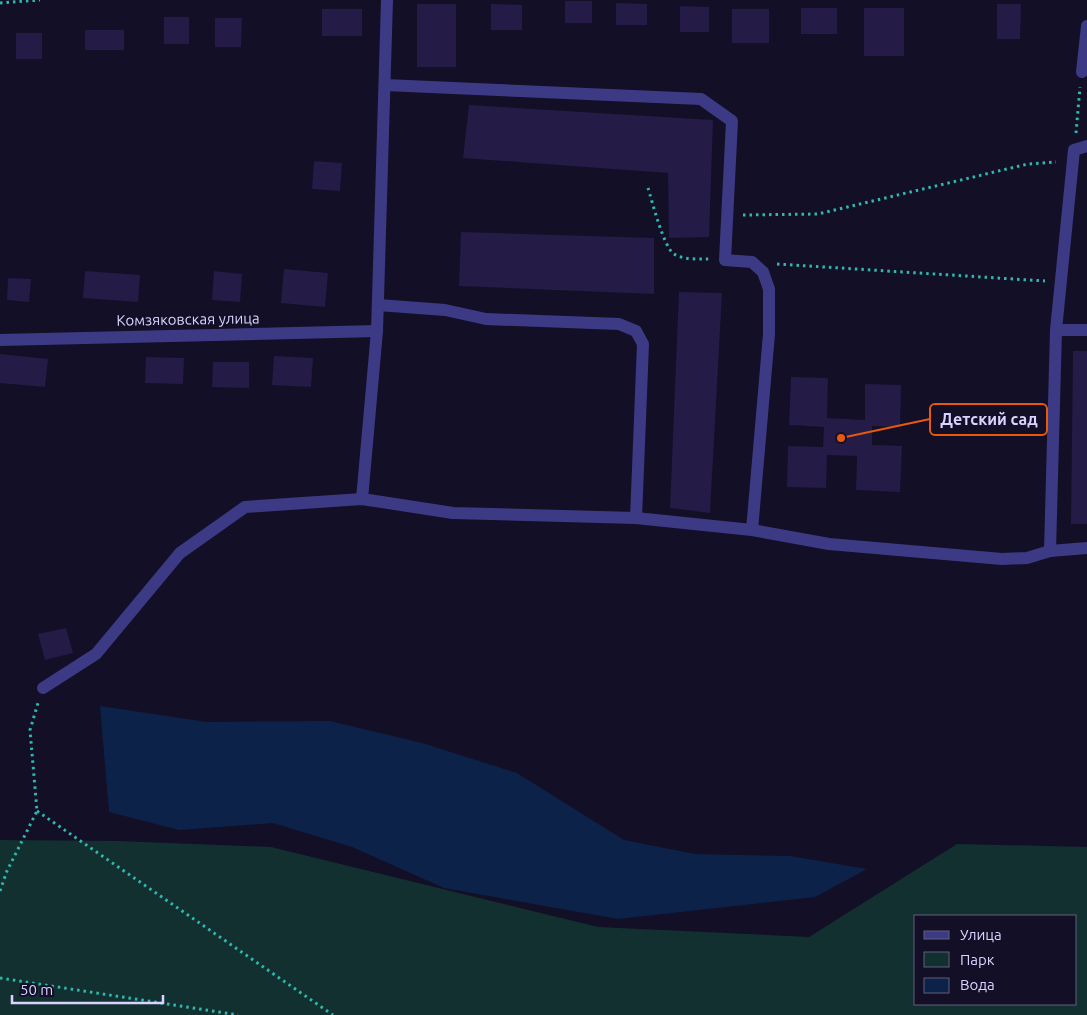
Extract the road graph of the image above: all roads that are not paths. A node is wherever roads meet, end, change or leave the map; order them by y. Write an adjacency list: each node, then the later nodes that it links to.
1 (387, 0): 4 (street)
2 (1087, 26): 3 (street)
3 (1082, 72)
4 (384, 85): 6 (street); 13 (street)
5 (1087, 146): 7 (street)
6 (378, 305): 9 (street); 12 (street)
7 (1056, 330): 8 (street); 15 (street)
8 (1087, 330)
9 (377, 331): 10 (street, Комзяковская улица); 11 (street)
10 (0, 340)
11 (362, 499): 12 (street); 16 (street)
12 (636, 518): 13 (street)
13 (752, 530): 15 (street)
14 (1087, 548): 15 (street)
15 (1050, 551)
16 (43, 688)

